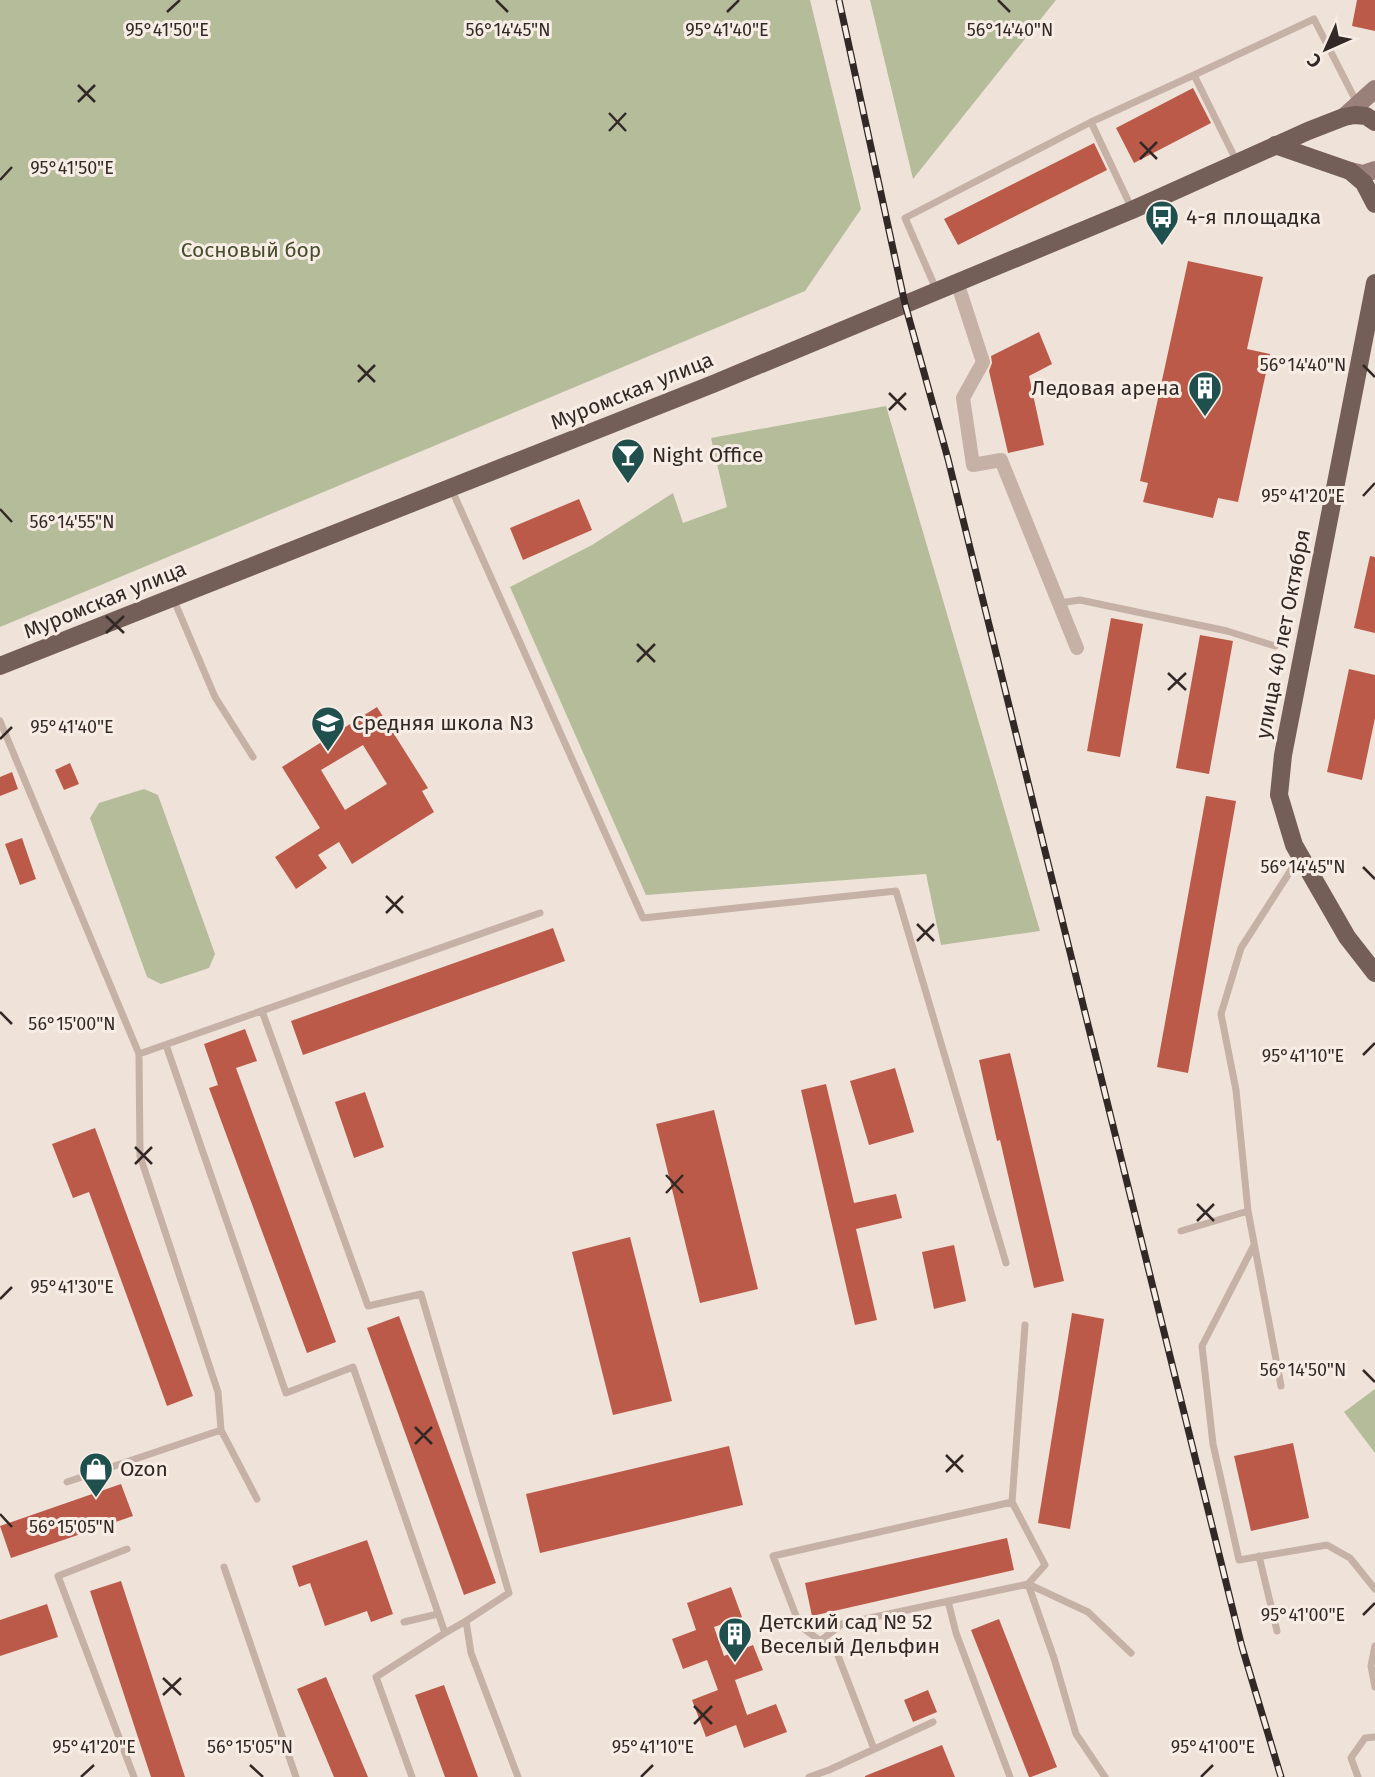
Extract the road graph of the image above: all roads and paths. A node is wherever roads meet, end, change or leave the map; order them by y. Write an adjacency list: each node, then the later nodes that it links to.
1 (1194, 75): 3 (lane); 5 (lane); 8 (lane)
2 (1375, 89): 3 (main road)
3 (1357, 105): 4 (main road)
4 (1344, 117): 6 (main road); 7 (main road, Муромская улица)
5 (1091, 122): 12 (lane); 15 (lane)
6 (1375, 122)
7 (1275, 145): 8 (main road, Муромская улица); 10 (main road)
8 (1237, 163): 12 (main road, Муромская улица)
9 (1375, 170): 10 (main road)
10 (1350, 171): 11 (main road)
11 (1375, 204)
12 (1132, 210): 13 (main road, Муромская улица)
13 (957, 282): 15 (main road, Муромская улица); 18 (street)
14 (1375, 283): 24 (main road, улица 40 лет Октября)
15 (937, 291): 16 (main road, Муромская улица)
16 (451, 487): 17 (main road, Муромская улица); 33 (lane)
17 (173, 598): 21 (main road, Муромская улица); 23 (lane)
18 (1059, 603): 19 (lane); 20 (street)
19 (1275, 646)
20 (1077, 648)
21 (0, 666)
22 (0, 721): 29 (lane)
23 (253, 757)
24 (1300, 855): 26 (main road, улица 40 лет Октября); 30 (lane)
25 (540, 913): 27 (lane)
26 (1375, 973)
27 (262, 1011): 28 (lane); 47 (lane)
28 (166, 1045): 29 (lane); 46 (lane)
29 (139, 1054): 36 (lane)
30 (1248, 1211): 31 (lane); 32 (lane)
31 (1181, 1231)
32 (1254, 1245): 35 (lane); 41 (lane)
33 (1006, 1263)
34 (1024, 1325): 39 (lane)
35 (1281, 1386)
36 (221, 1430): 37 (lane); 38 (lane)
37 (67, 1482)
38 (257, 1499)
39 (1012, 1502): 43 (lane); 51 (lane)
40 (127, 1549): 59 (lane)
41 (1259, 1556): 44 (lane); 49 (lane)
42 (223, 1567): 60 (lane)
43 (1028, 1584): 45 (lane); 53 (lane); 65 (lane)
44 (1375, 1589)
45 (948, 1601): 51 (lane); 64 (lane)
46 (438, 1614): 48 (lane); 50 (lane)
47 (466, 1621): 50 (lane); 62 (lane)
48 (404, 1622)
49 (1277, 1631)
50 (445, 1633): 61 (lane)
51 (820, 1641): 57 (lane)
52 (1375, 1646): 54 (lane)
53 (1131, 1653)
54 (1375, 1687)
55 (933, 1722): 57 (lane)
56 (1375, 1737): 66 (lane)
57 (874, 1749): 58 (lane)
58 (830, 1774): 63 (lane)
59 (134, 1777)
60 (296, 1777)
61 (412, 1777)
62 (518, 1777)
63 (809, 1777)
64 (1010, 1777)
65 (1105, 1777)
66 (1358, 1777)

